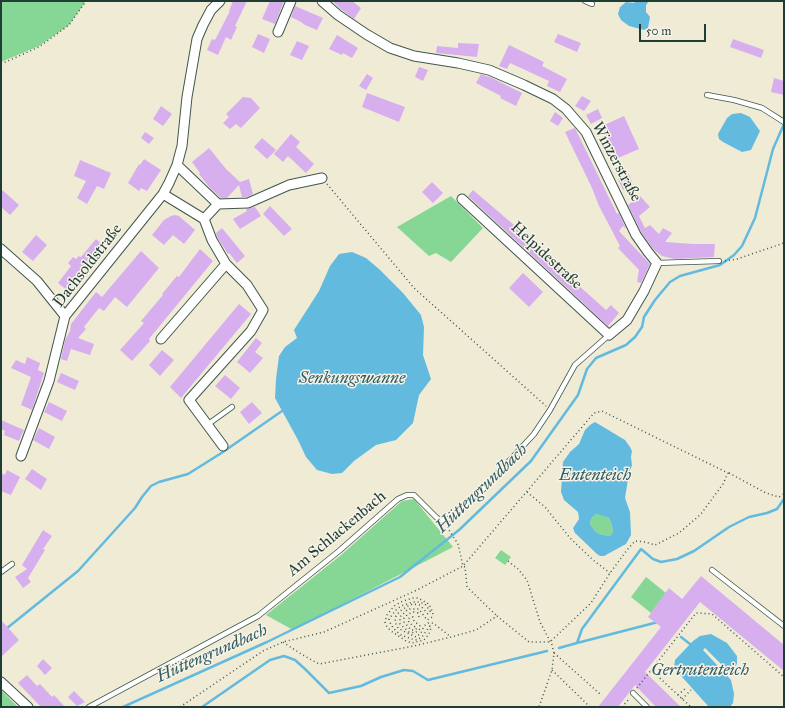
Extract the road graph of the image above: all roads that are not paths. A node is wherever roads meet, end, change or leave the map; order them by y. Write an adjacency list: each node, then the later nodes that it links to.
1 (220, 1): 9 (street, Dachsoldstraße)
2 (291, 1): 6 (street)
3 (322, 1): 17 (street, Winzerstraße)
4 (585, 1): 5 (lane)
5 (592, 4)
6 (278, 32)
7 (707, 95): 8 (lane)
8 (782, 121)
9 (177, 164): 11 (street, Dachsoldstraße); 13 (street)
10 (322, 178): 13 (street)
11 (163, 194): 14 (street); 19 (street, Dachsoldstraße)
12 (462, 199): 20 (street, Helpidestraße)
13 (218, 204): 14 (street)
14 (204, 220): 18 (street)
15 (1, 249): 19 (street)
16 (719, 261): 17 (lane)
17 (657, 263): 20 (street)
18 (226, 264): 21 (street); 23 (street)
19 (65, 316): 25 (street, Dachsoldstraße)
20 (609, 335): 33 (lane, Am Schlackenbach)
21 (161, 339)
22 (232, 407): 23 (lane)
23 (207, 425): 24 (street)
24 (223, 446)
25 (21, 456)
26 (12, 564): 28 (lane)
27 (712, 570): 29 (lane)
28 (1, 572)
29 (784, 626)
30 (1, 682): 32 (street)
31 (633, 694): 34 (lane)
32 (28, 707)
33 (89, 707)
34 (647, 707)

